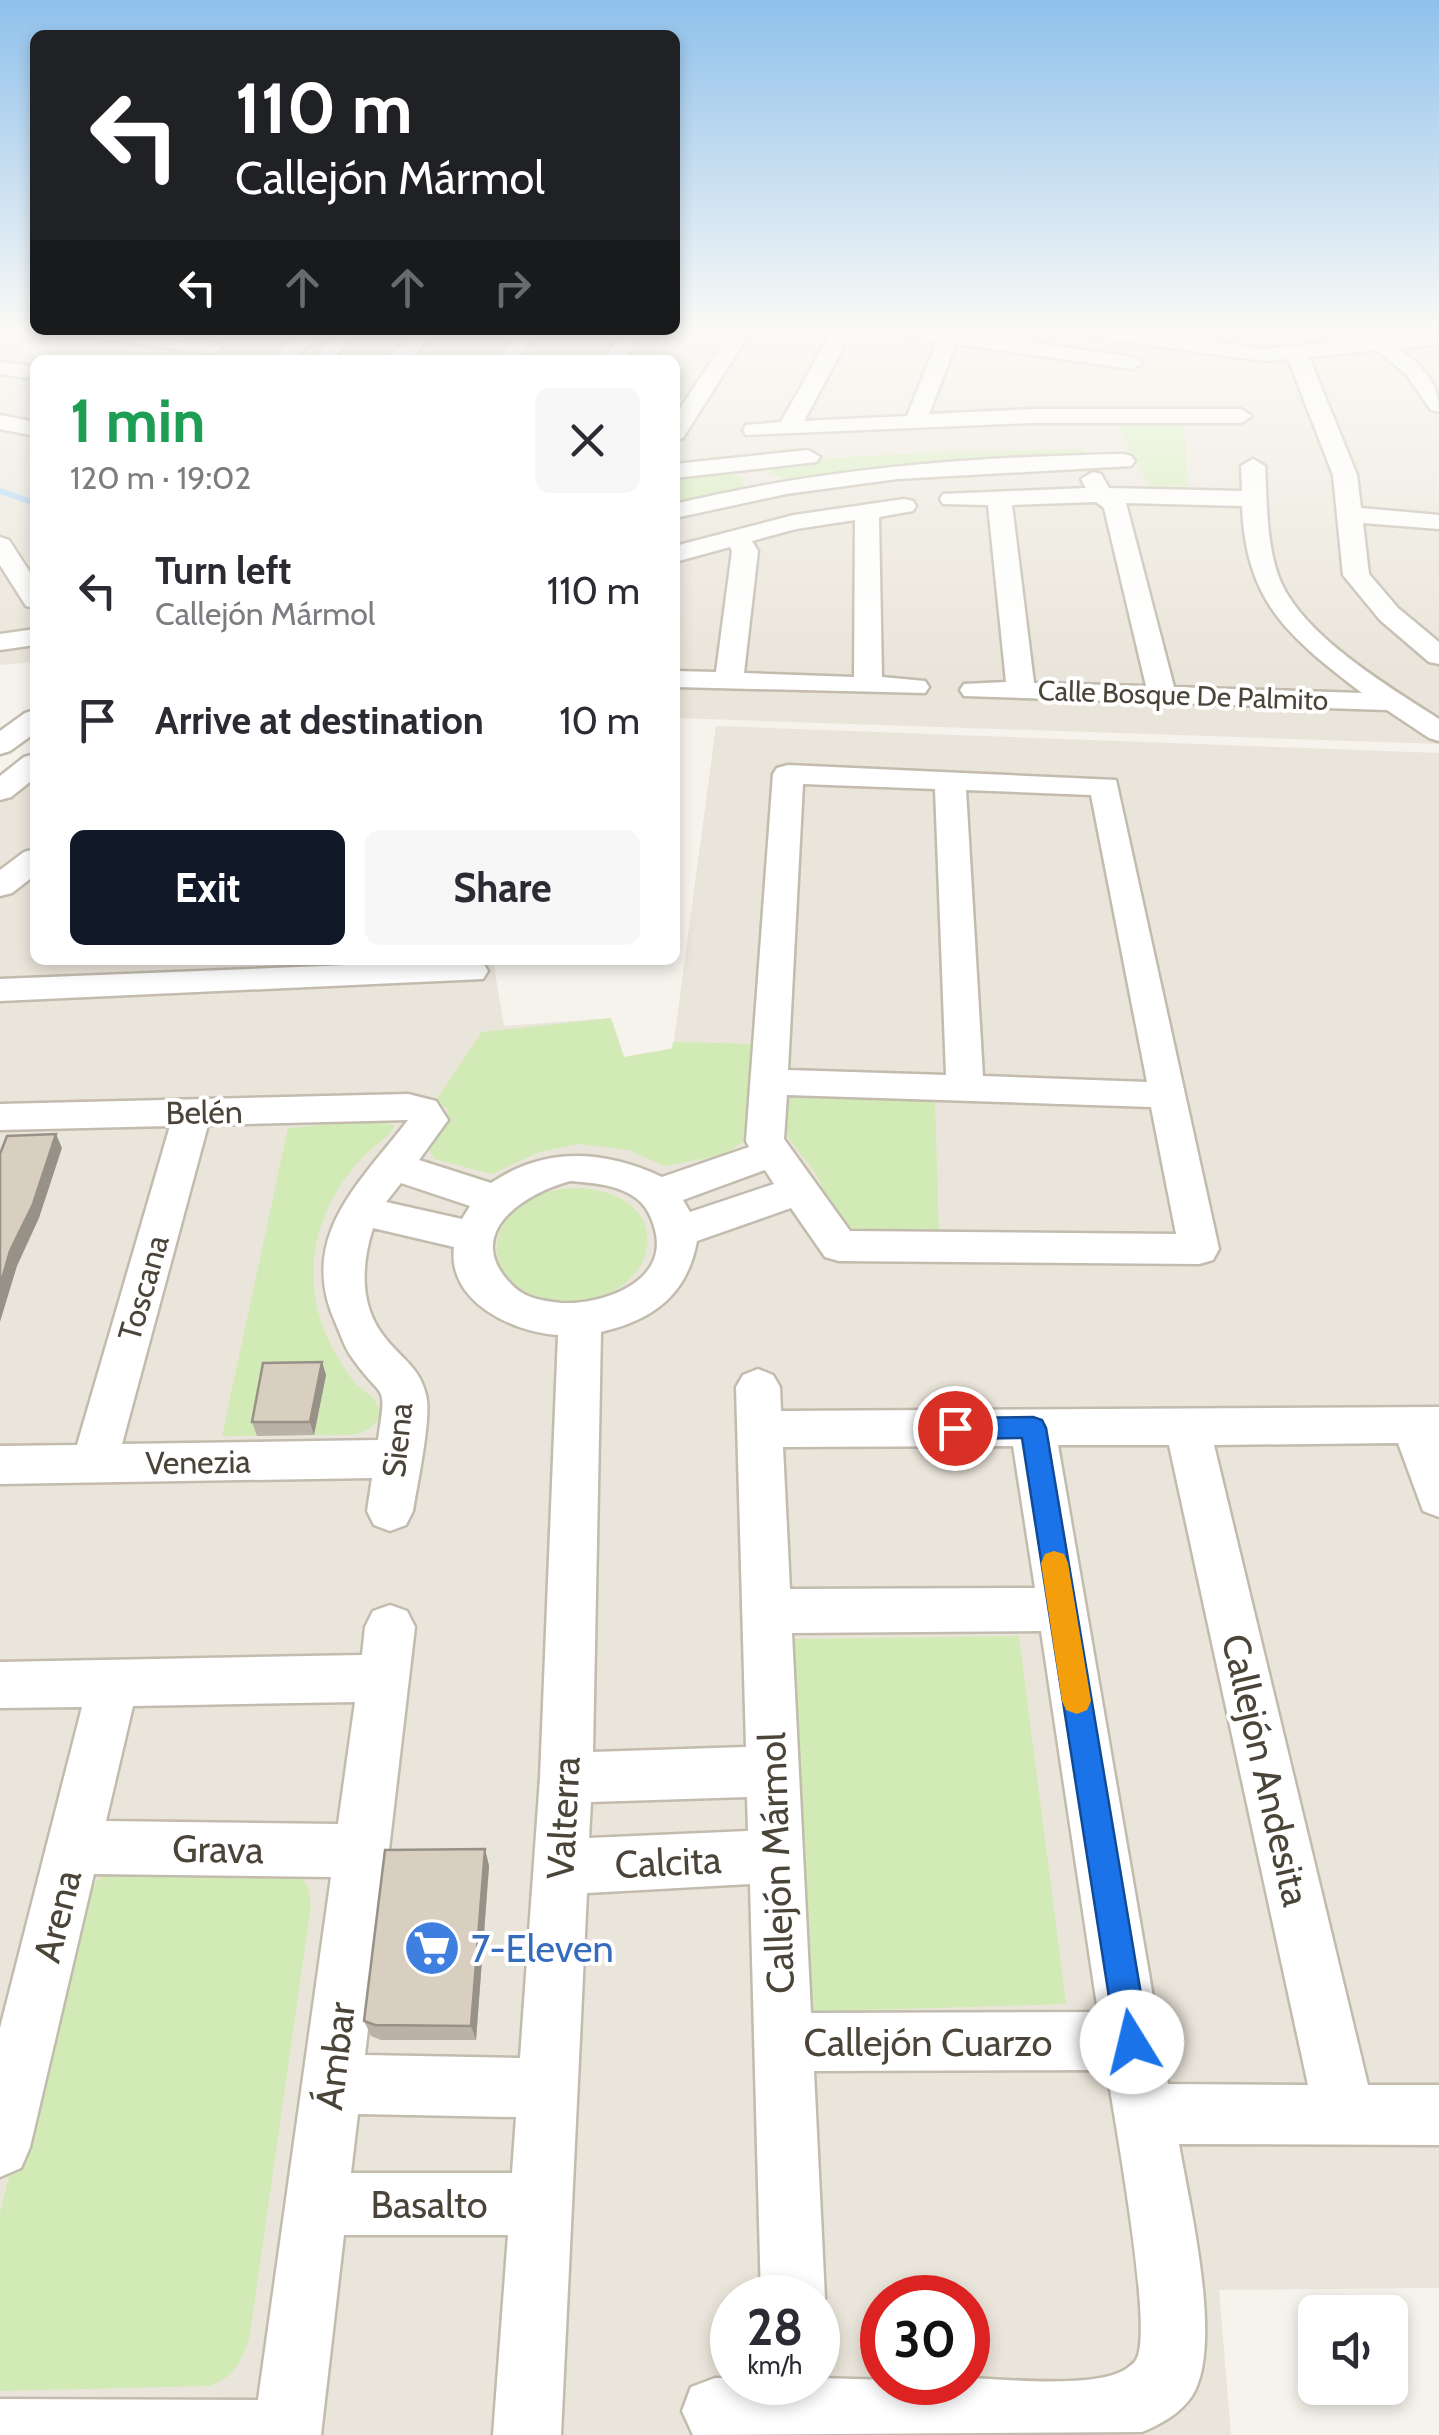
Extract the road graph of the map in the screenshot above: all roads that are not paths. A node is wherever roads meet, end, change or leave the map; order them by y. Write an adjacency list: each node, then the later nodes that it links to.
1 (1077, 445): 6 (street)
2 (1116, 445): 5 (street)
3 (1249, 445): 14 (street)
4 (1333, 445): 18 (street)
5 (1120, 453): 6 (street); 11 (street)
6 (1081, 454): 7 (street); 9 (street); 11 (street)
7 (739, 464): 8 (street); 9 (street)
8 (680, 471)
9 (760, 490): 12 (street); 19 (street)
10 (999, 498): 11 (street); 13 (street); 33 (street)
11 (1114, 498): 14 (street); 34 (street)
12 (720, 499): 16 (street); 21 (street)
13 (952, 499)
14 (1254, 499): 35 (street)
15 (904, 506): 17 (street)
16 (680, 511)
17 (867, 511): 19 (street); 30 (street)
18 (1348, 514): 20 (street); 27 (street)
19 (794, 522): 21 (street)
20 (1439, 522)
21 (749, 533): 23 (street); 29 (street)
22 (0, 545): 24 (street)
23 (680, 553)
24 (30, 592)
25 (30, 638): 26 (street)
26 (0, 642)
27 (1439, 656)
28 (680, 680): 29 (street)
29 (729, 681): 30 (street)
30 (868, 684): 31 (street)
31 (915, 686)
32 (974, 690): 33 (street, Calle Bosque De Palmito)
33 (1021, 690): 34 (street, Calle Bosque De Palmito)
34 (1162, 695): 35 (street, Calle Bosque De Palmito)
35 (1393, 702): 39 (street)
36 (30, 711): 37 (street)
37 (0, 714)
38 (30, 723): 40 (street)
39 (1439, 732)
40 (0, 745)
41 (30, 767): 43 (street)
42 (950, 780): 50 (street); 51 (street); 52 (street)
43 (0, 791)
44 (30, 864): 46 (street)
45 (30, 885): 46 (street)
46 (0, 886)
47 (408, 967): 48 (street); 49 (street)
48 (471, 971)
49 (0, 990)
50 (768, 1082): 51 (street); 56 (street)
51 (966, 1089): 52 (street)
52 (1168, 1096): 58 (street)
53 (408, 1107): 54 (street, Belén); 57 (street, Siena)
54 (193, 1112): 55 (street, Belén); 69 (street, Toscana)
55 (0, 1117)
56 (773, 1153): 58 (street); 59 (street)
57 (392, 1165): 60 (street); 61 (street, Siena)
58 (799, 1190): 62 (street)
59 (657, 1194): 60 (street); 62 (street)
60 (494, 1199): 63 (street)
61 (358, 1210): 63 (street); 68 (street, Siena)
62 (678, 1232): 64 (street)
63 (473, 1236): 64 (street)
64 (580, 1320): 78 (street, Valterra)
65 (1427, 1425): 66 (street, Callejón Mármol); 71 (street)
66 (1188, 1426): 67 (street, Callejón Mármol); 88 (street, Callejón Andesita)
67 (1033, 1428): 73 (street); 74 (street, Callejón Mármol)
68 (396, 1459): 69 (street, Venezia); 72 (street, Siena)
69 (94, 1463): 70 (street, Venezia)
70 (0, 1464)
71 (1439, 1497)
72 (390, 1511)
73 (1062, 1609): 74 (street); 84 (street)
74 (767, 1611): 77 (street, Callejón Mármol)
75 (113, 1684): 76 (street, Ámbar); 79 (street, Arena); 80 (street, Ámbar)
76 (0, 1685)
77 (773, 1772): 78 (street); 81 (street, Callejón Mármol)
78 (566, 1778): 82 (street, Valterra)
79 (74, 1847): 80 (street, Grava); 90 (street, Arena)
80 (362, 1851): 85 (street, Ámbar)
81 (776, 1856): 82 (street, Calcita); 83 (street, Callejón Mármol)
82 (560, 1867): 86 (street, Valterra)
83 (784, 2042): 84 (street, Callejón Cuarzo); 93 (street, Callejón Mármol)
84 (1132, 2042): 87 (street)
85 (332, 2084): 86 (street); 91 (street, Ámbar)
86 (548, 2088): 92 (street, Valterra)
87 (1145, 2114): 88 (street); 94 (street)
88 (1344, 2115): 89 (street)
89 (1439, 2115)
90 (0, 2148)
91 (316, 2204): 92 (street, Basalto); 98 (street, Ámbar)
92 (541, 2204): 99 (street, Valterra)
93 (792, 2275)
94 (840, 2399)
95 (747, 2405): 96 (street)
96 (715, 2410)
97 (0, 2432): 98 (street)
98 (287, 2434)
99 (527, 2435)

